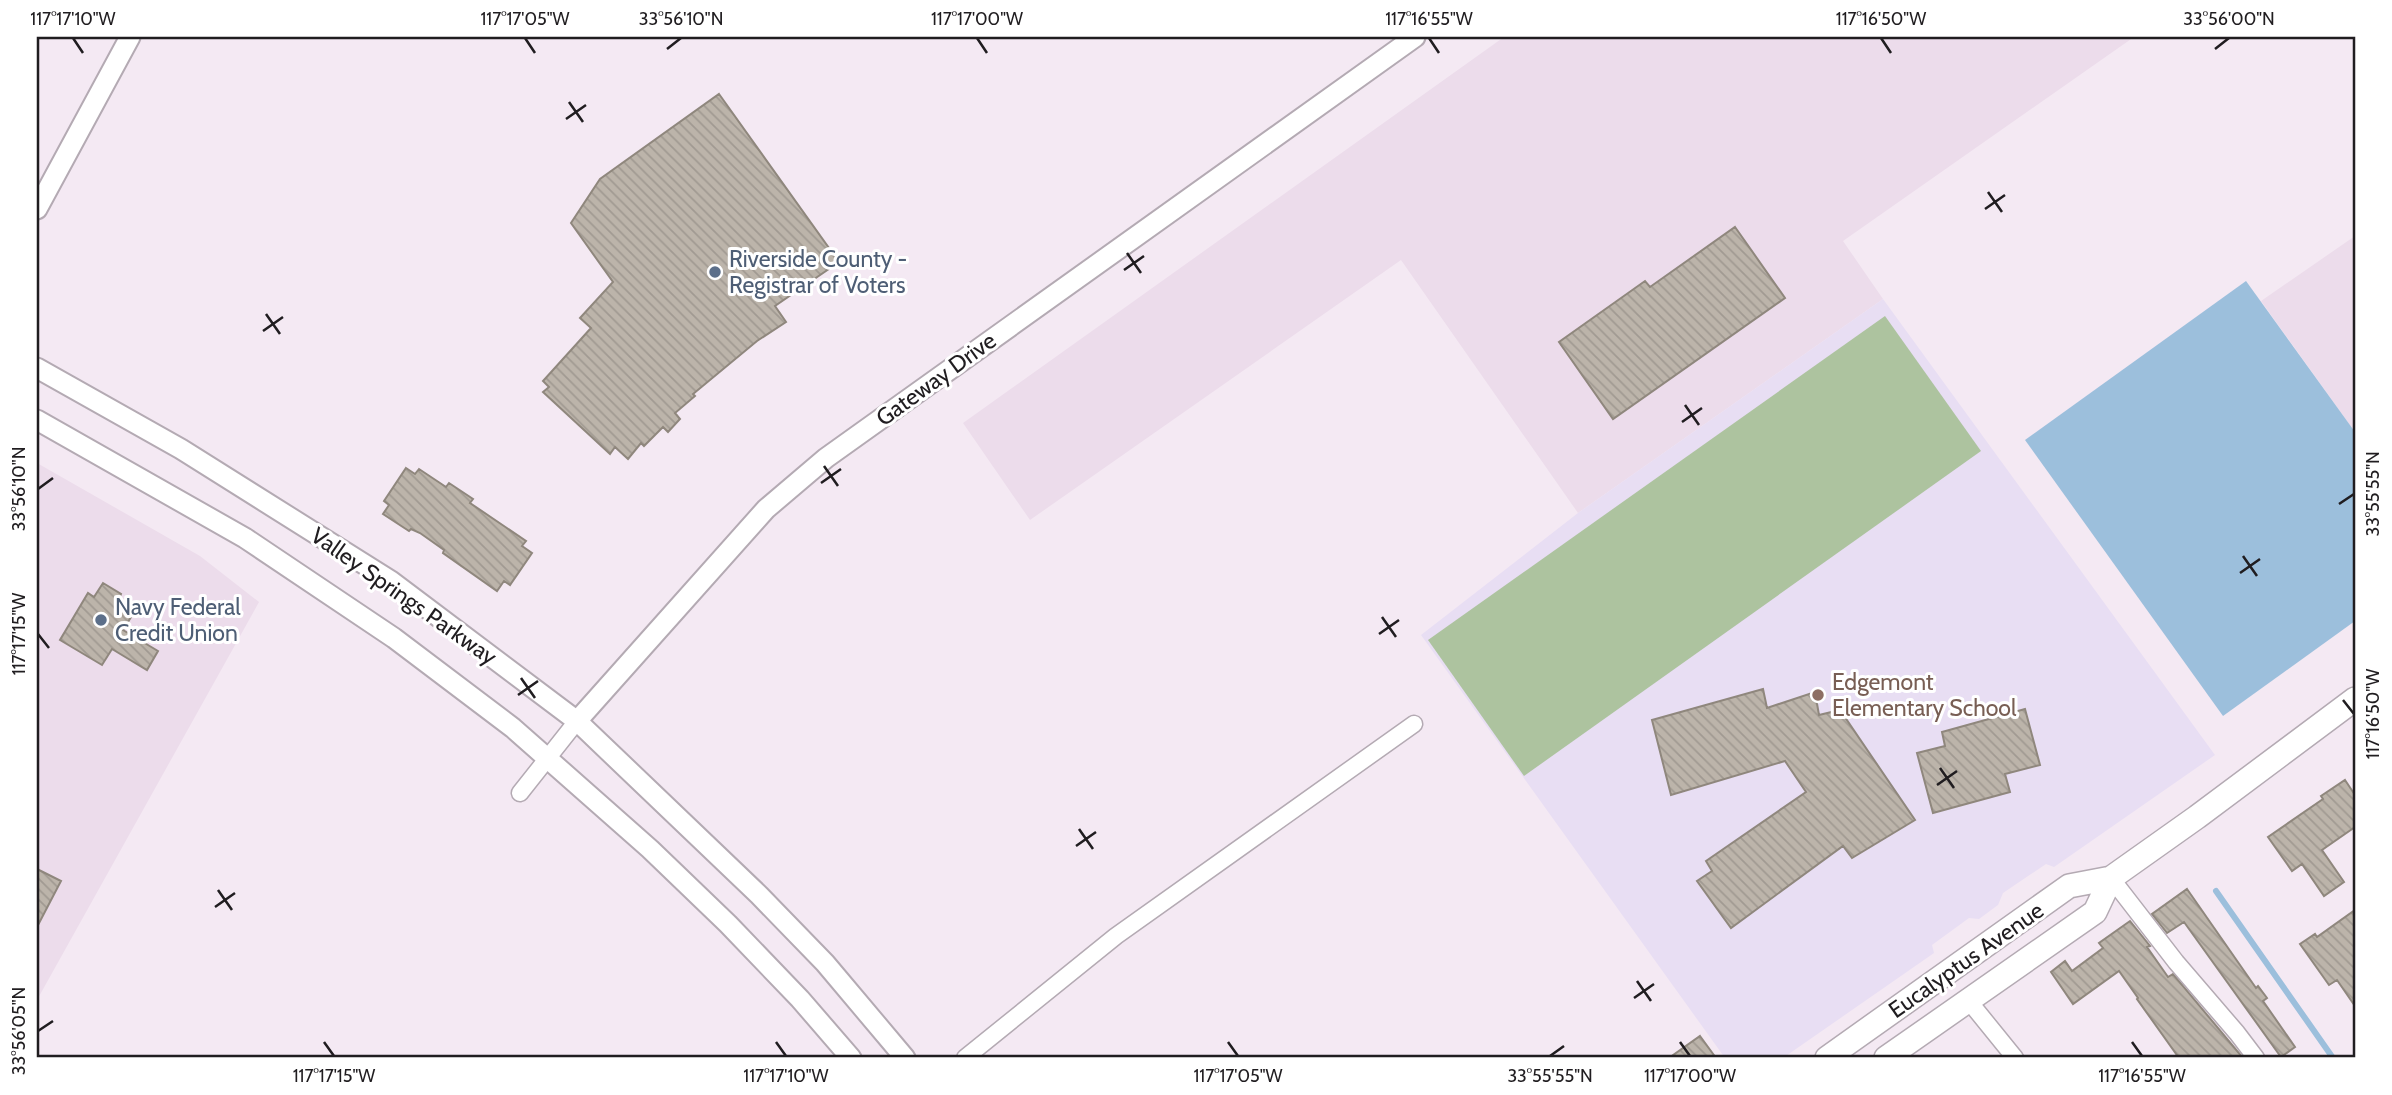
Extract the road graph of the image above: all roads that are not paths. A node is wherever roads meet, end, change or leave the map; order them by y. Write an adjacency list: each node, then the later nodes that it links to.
1 (130, 37): 3 (street)
2 (1415, 37): 7 (street, Gateway Drive)
3 (37, 209)
4 (37, 368): 7 (street, Valley Springs Parkway)
5 (37, 419): 9 (street, Valley Springs Parkway)
6 (2355, 699): 11 (main road, Eucalyptus Avenue)
7 (577, 721): 9 (street, Gateway Drive); 14 (street, Valley Springs Parkway)
8 (1414, 724): 15 (street)
9 (548, 758): 10 (street, Gateway Drive); 13 (street, Valley Springs Parkway)
10 (520, 793)
11 (2111, 877): 12 (main road, Eucalyptus Avenue); 16 (main road, Eucalyptus Avenue); 19 (street)
12 (1968, 1000): 17 (main road, Eucalyptus Avenue); 18 (street)
13 (851, 1058)
14 (905, 1058)
15 (965, 1058)
16 (1827, 1058)
17 (1886, 1058)
18 (2015, 1058)
19 (2256, 1058)

